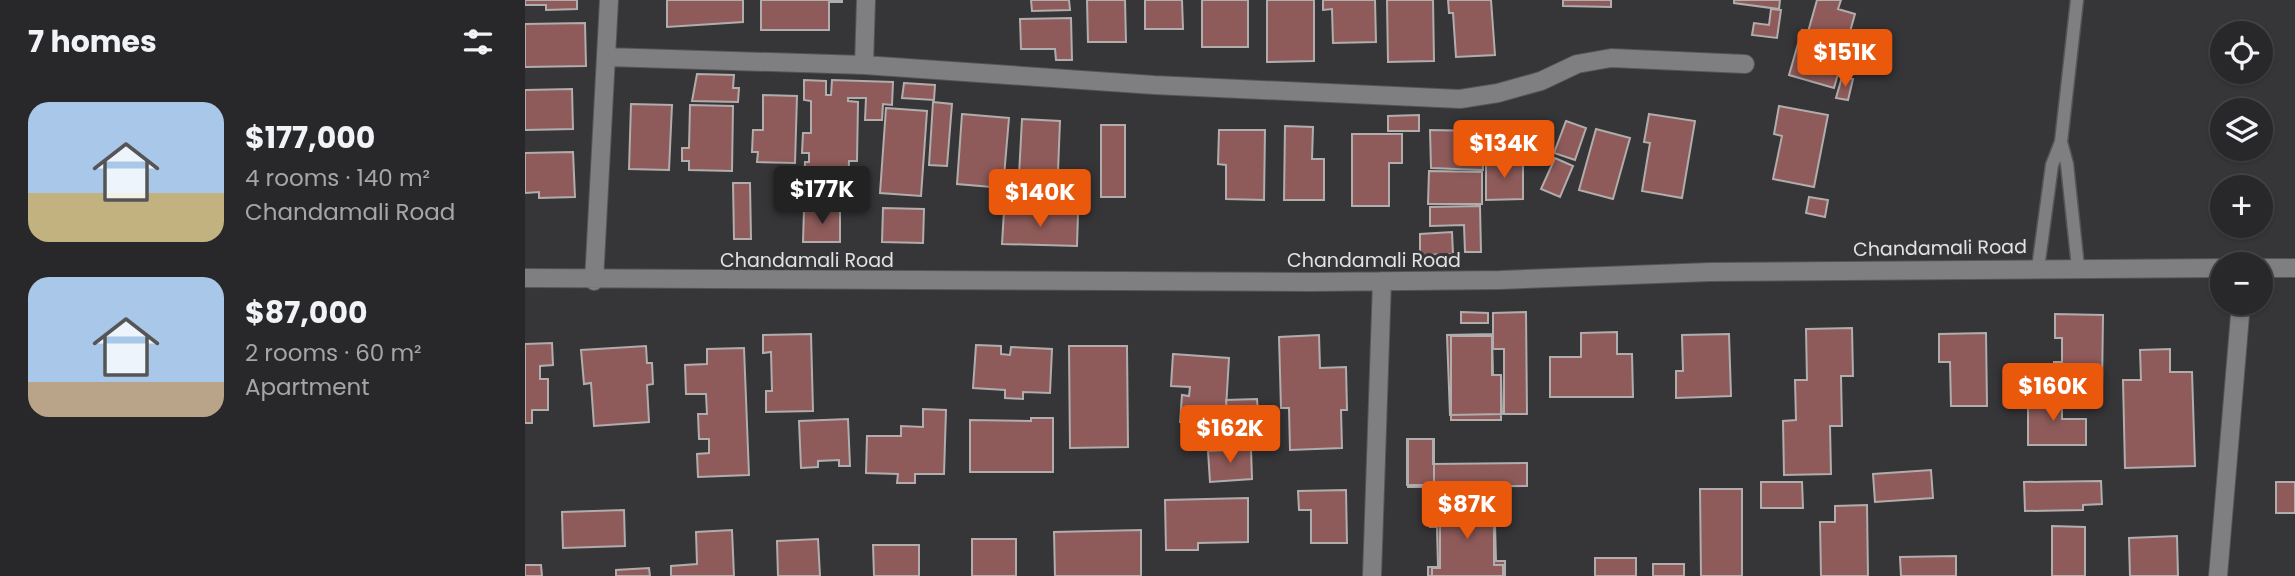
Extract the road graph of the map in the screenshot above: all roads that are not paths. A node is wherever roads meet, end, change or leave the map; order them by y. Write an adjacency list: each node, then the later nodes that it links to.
1 (609, 0): 4 (street)
2 (866, 0): 6 (street)
3 (2077, 0): 7 (lane)
4 (607, 57): 6 (street); 14 (street)
5 (1745, 64): 6 (street)
6 (864, 65)
7 (2061, 142): 8 (lane); 9 (lane)
8 (2078, 267): 9 (street, Chandamali Road); 10 (street, Chandamali Road)
9 (2038, 268): 15 (street, Chandamali Road)
10 (2210, 268)
11 (2273, 268): 12 (street)
12 (2295, 268)
13 (525, 278): 14 (street, Chandamali Road)
14 (594, 281): 15 (street, Chandamali Road)
15 (1382, 281): 17 (street)
16 (2240, 315): 18 (street)
17 (1372, 576)
18 (2218, 576)

